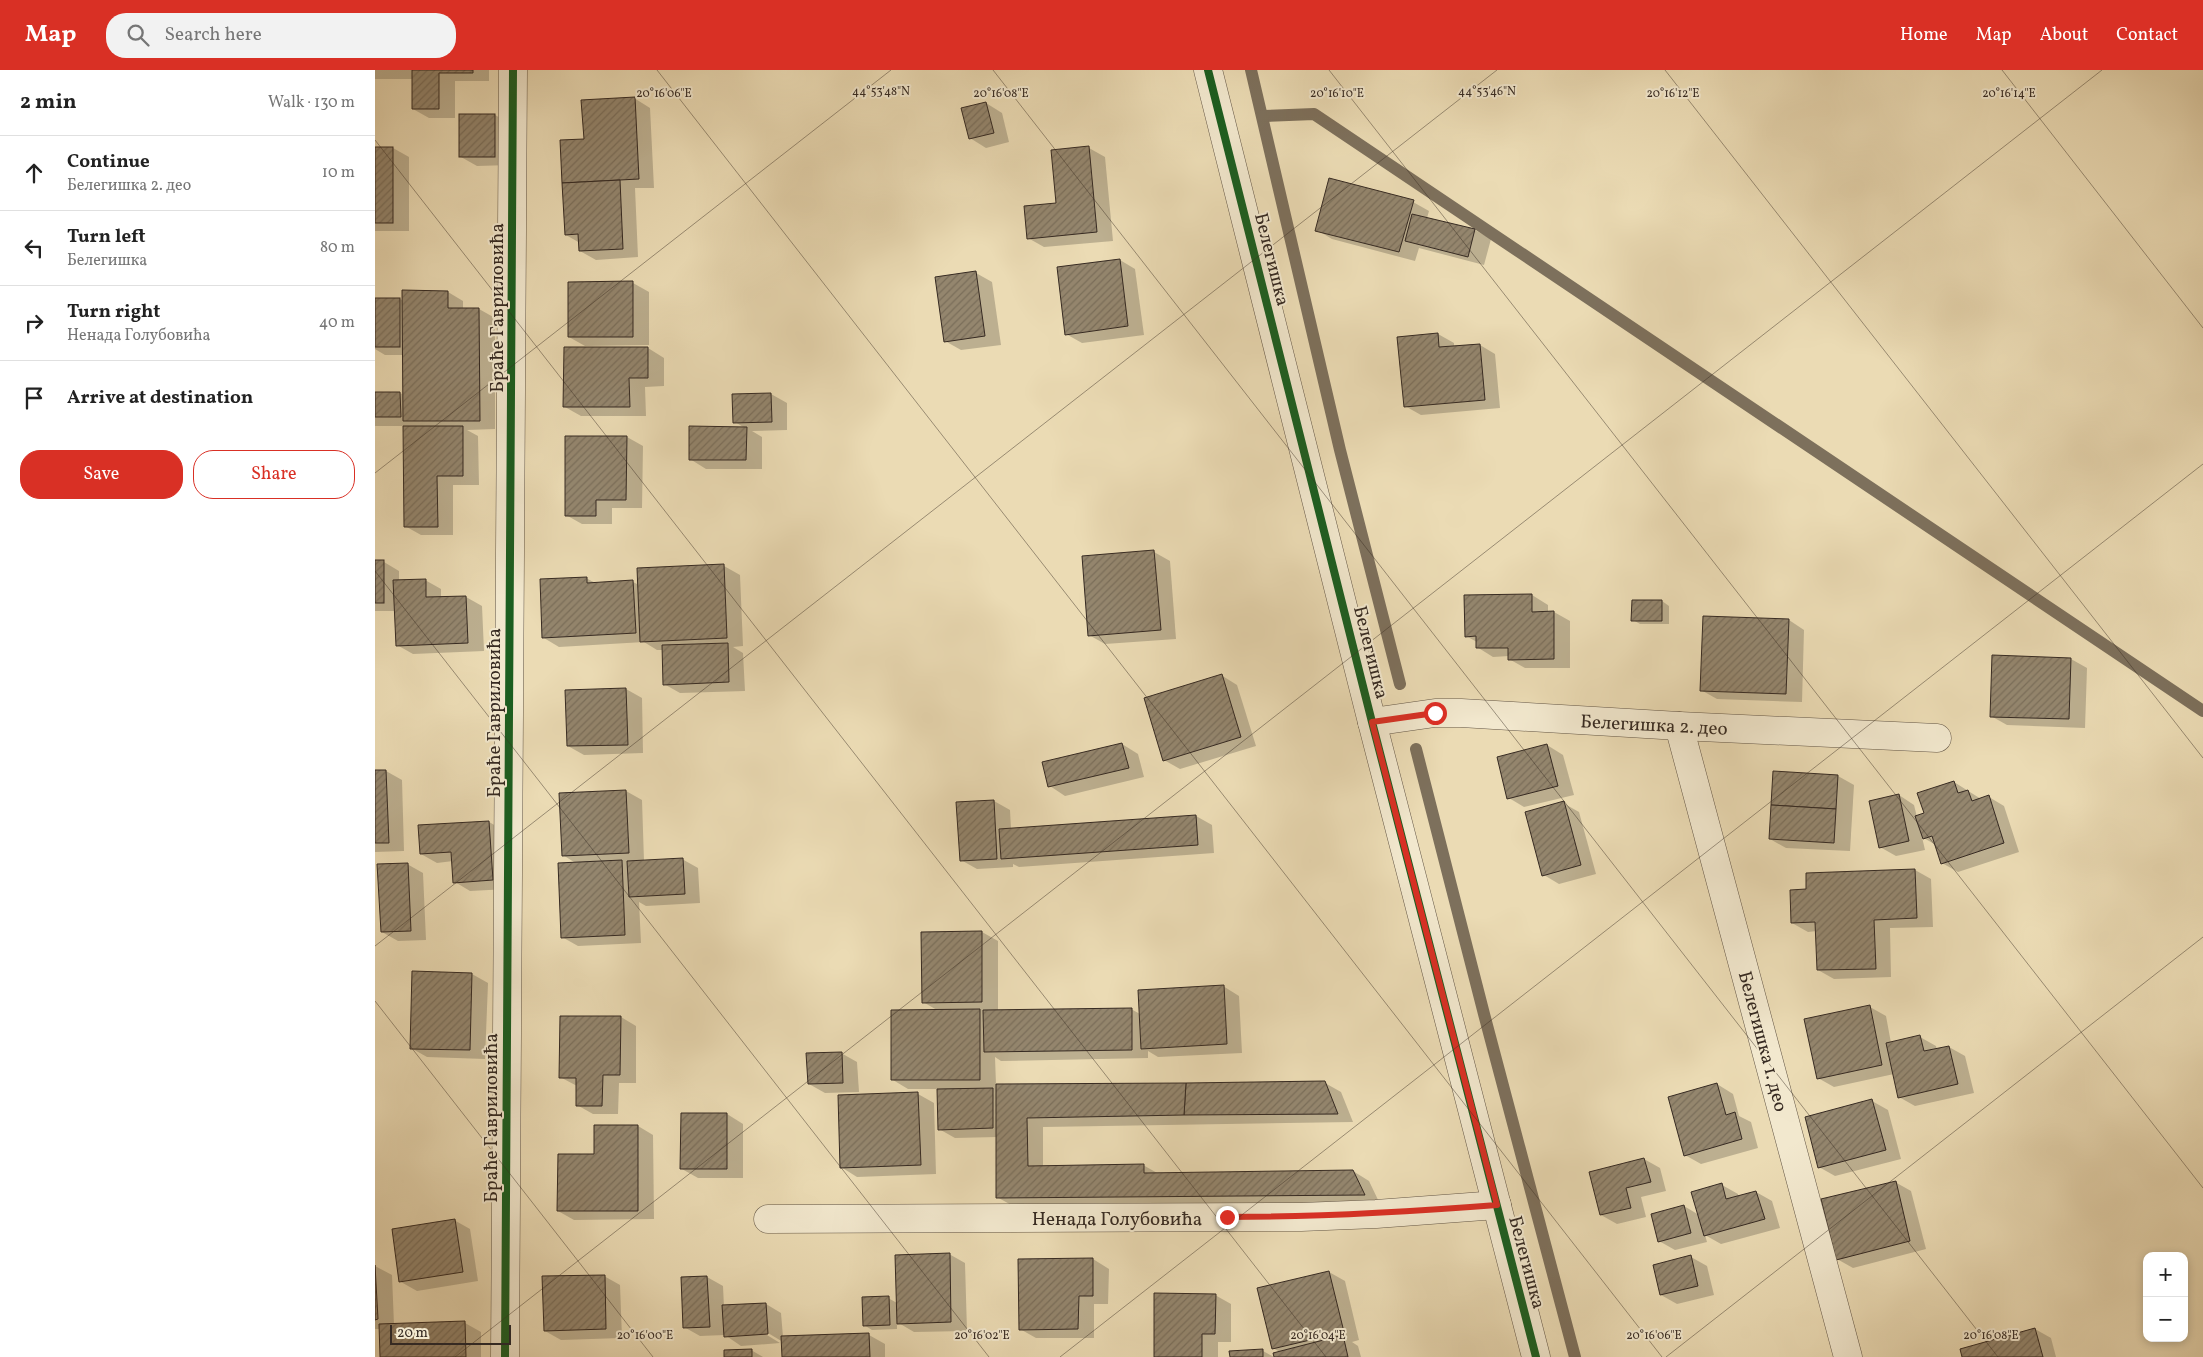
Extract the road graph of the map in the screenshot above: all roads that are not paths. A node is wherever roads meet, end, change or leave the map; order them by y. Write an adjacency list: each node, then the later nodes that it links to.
1 (513, 70): 8 (street, Браће Гавриловића)
2 (1208, 70): 3 (street, Белегишка)
3 (1372, 722): 4 (street, Белегишка 2. део); 6 (street, Белегишка)
4 (1679, 726): 5 (street, Белегишка 2. део); 10 (street, Белегишка 1. део)
5 (1937, 738)
6 (1497, 1205): 7 (street, Ненада Голубовића); 9 (street, Белегишка)
7 (767, 1219)
8 (505, 1357)
9 (1536, 1357)
10 (1847, 1357)

